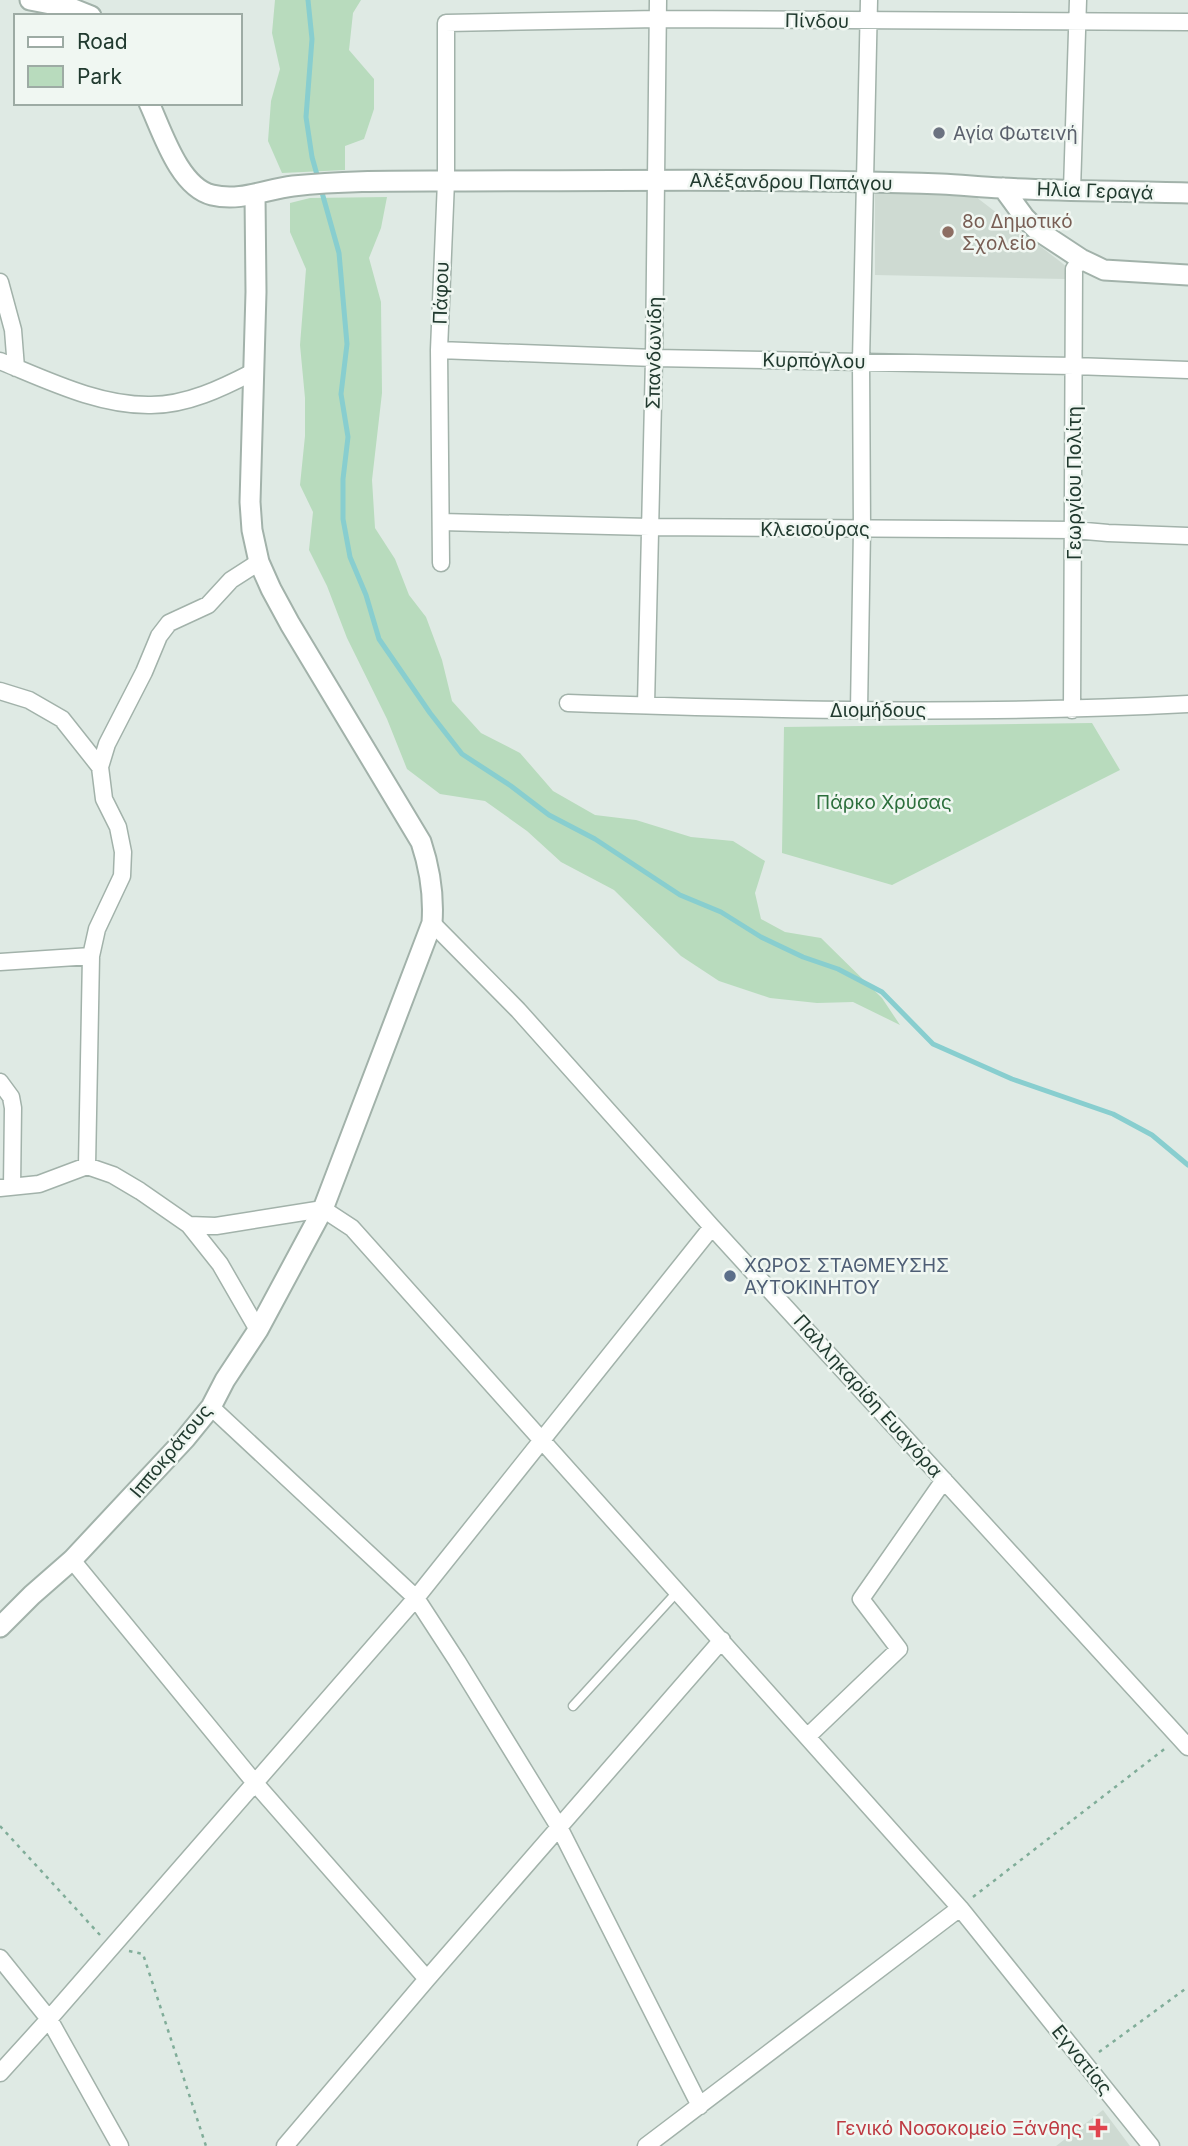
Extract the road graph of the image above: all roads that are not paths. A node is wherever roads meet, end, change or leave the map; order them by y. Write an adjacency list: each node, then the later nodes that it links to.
1 (30, 0): 5 (street)
2 (658, 0): 6 (street, Σπανδωνίδη)
3 (869, 0): 7 (street)
4 (1078, 0): 8 (street)
5 (86, 14)
6 (658, 19): 7 (street, Πίνδου); 10 (street, Πίνδου); 12 (street, Σπανδωνίδη)
7 (869, 21): 8 (street, Πίνδου); 14 (street)
8 (1078, 22): 9 (street, Πίνδου); 16 (street)
9 (1188, 22)
10 (446, 23): 13 (street, Πάφου)
11 (150, 105): 18 (street, Αλέξανδρου Παπάγου)
12 (656, 180): 13 (street, Αλέξανδρου Παπάγου); 14 (street, Αλέξανδρου Παπάγου); 23 (street, Σπανδωνίδη)
13 (446, 181): 18 (street, Αλέξανδρου Παπάγου); 22 (street, Πάφου)
14 (864, 183): 15 (street, Αλέξανδρου Παπάγου); 25 (street)
15 (1003, 188): 16 (street, Ηλία Γεραγά); 19 (street)
16 (1072, 190): 17 (street, Ηλία Γεραγά)
17 (1188, 193)
18 (255, 195): 29 (street)
19 (1081, 259): 20 (street); 26 (street, Γεωργίου Πολίτη)
20 (1188, 275)
21 (0, 282): 27 (street)
22 (439, 350): 23 (street, Κυρπόγλου); 30 (street, Πάφου)
23 (654, 358): 25 (street, Κυρπόγλου); 31 (street, Σπανδωνίδη)
24 (0, 361): 27 (street)
25 (861, 361): 26 (street, Κυρπόγλου); 32 (street)
26 (1074, 366): 28 (street, Κυρπόγλου); 33 (street, Γεωργίου Πολίτη)
27 (16, 368): 29 (street)
28 (1188, 370)
29 (253, 372): 35 (street)
30 (441, 522): 31 (street, Κλεισούρας); 36 (street, Πάφου)
31 (649, 527): 32 (street, Κλεισούρας); 40 (street, Σπανδωνίδη)
32 (862, 529): 33 (street, Κλεισούρας); 41 (street)
33 (1074, 530): 34 (street, Κλεισούρας); 42 (street, Γεωργίου Πολίτη)
34 (1188, 536)
35 (259, 562): 43 (street); 44 (street)
36 (441, 563)
37 (0, 691): 43 (street)
38 (568, 703): 40 (street, Διομήδους)
39 (1188, 704): 42 (street, Διομήδους)
40 (646, 705): 41 (street, Διομήδους)
41 (859, 710): 42 (street, Διομήδους)
42 (1072, 710)
43 (100, 767): 45 (street)
44 (432, 923): 50 (street, Ιπποκράτους); 52 (street, Παλληκαρίδη Ευαγόρα)
45 (92, 956): 46 (street); 48 (street)
46 (0, 962)
47 (0, 1082): 49 (street)
48 (87, 1166): 49 (street); 51 (street)
49 (6, 1188)
50 (323, 1209): 51 (street); 53 (street, Ιπποκράτους); 55 (street, Εγνατίας)
51 (189, 1225): 53 (street)
52 (712, 1227): 55 (street); 56 (street, Παλληκαρίδη Ευαγόρα)
53 (258, 1330): 54 (street, Ιπποκράτους)
54 (211, 1407): 57 (street, Ιπποκράτους); 59 (street)
55 (542, 1440): 58 (street, Εγνατίας); 59 (street)
56 (944, 1480): 63 (street); 64 (street, Παλληκαρίδη Ευαγόρα)
57 (72, 1560): 60 (street, Ιπποκράτους); 65 (street)
58 (678, 1591): 61 (street, Εγνατίας); 62 (lane)
59 (416, 1598): 65 (street); 66 (street)
60 (0, 1627)
61 (722, 1640): 63 (street, Εγνατίας); 66 (street)
62 (573, 1706)
63 (808, 1736): 67 (street, Εγνατίας)
64 (1184, 1742)
65 (255, 1783): 69 (street); 70 (street)
66 (559, 1828): 69 (street); 72 (street)
67 (960, 1908): 72 (street); 76 (street, Εγνατίας)
68 (0, 1958): 70 (street)
69 (427, 1979): 74 (street)
70 (49, 2019): 71 (street); 73 (street)
71 (0, 2073)
72 (701, 2106): 75 (street)
73 (120, 2146)
74 (285, 2146)
75 (646, 2146)
76 (1151, 2146)

